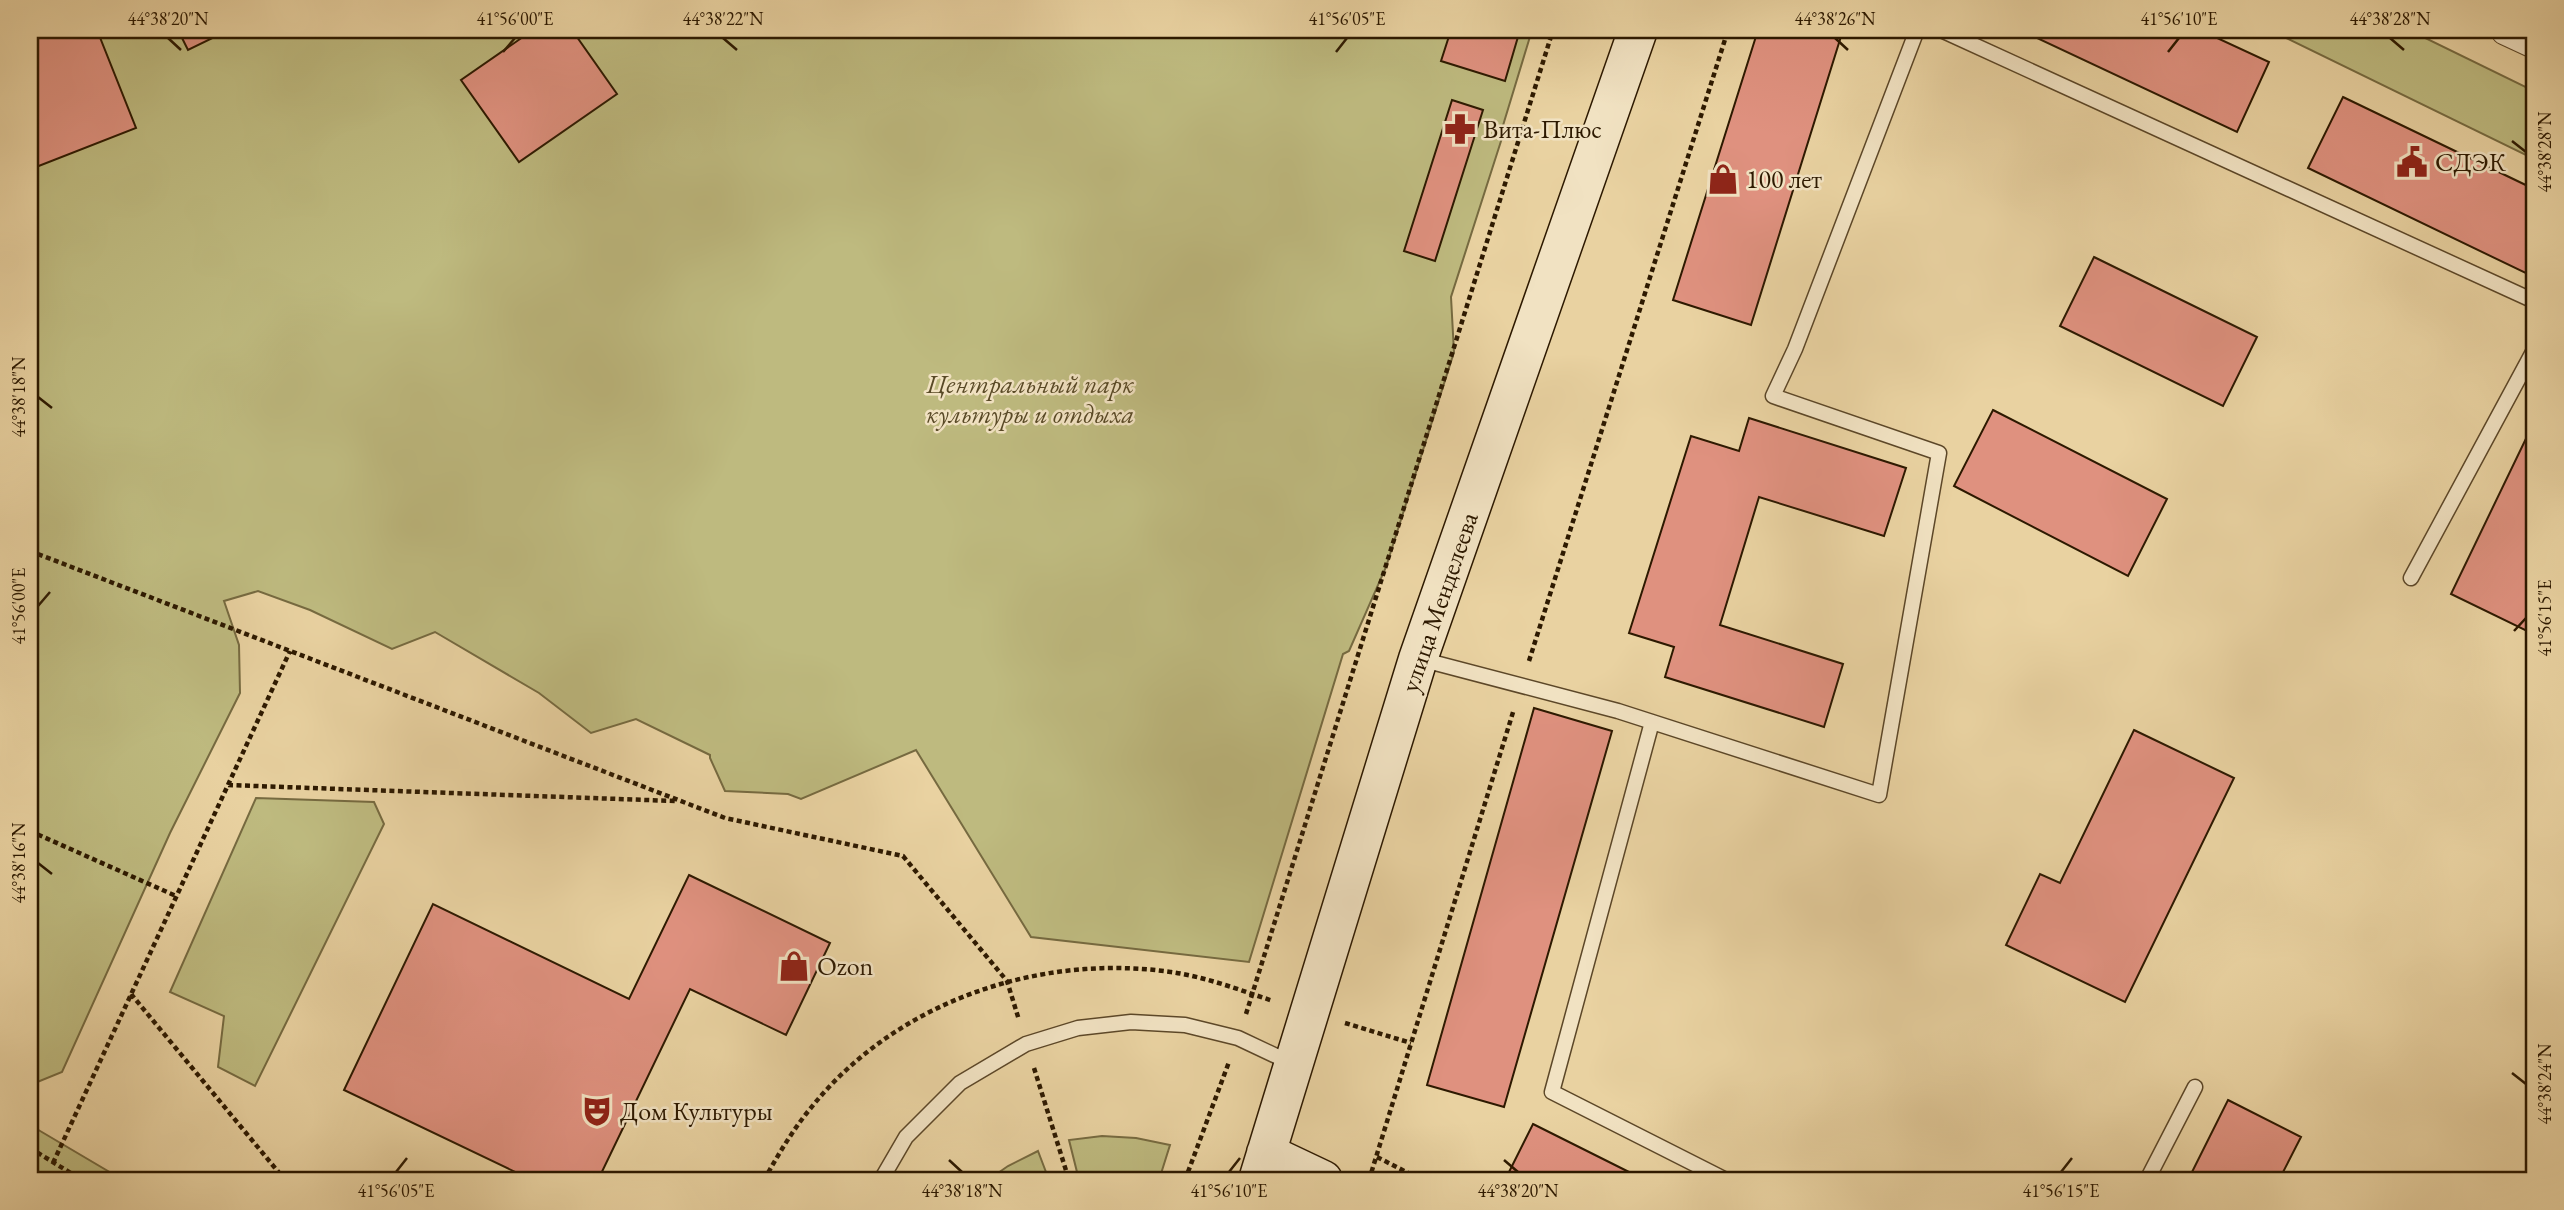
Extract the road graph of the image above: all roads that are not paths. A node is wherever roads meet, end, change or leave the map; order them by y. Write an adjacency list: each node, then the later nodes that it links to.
1 (1638, 30): 9 (main road, улица Менделеева)
2 (1917, 30): 10 (lane)
3 (1941, 30): 6 (lane)
4 (2506, 30): 5 (street)
5 (2534, 43)
6 (2534, 301)
7 (2534, 350): 8 (lane)
8 (2411, 578)
9 (1418, 659): 10 (lane); 11 (main road, улица Менделеева)
10 (1652, 722): 16 (lane)
11 (1292, 1063): 13 (main road, улица Менделеева); 14 (lane)
12 (2195, 1087): 17 (lane)
13 (1262, 1166): 15 (main road)
14 (881, 1180)
15 (1323, 1180)
16 (1726, 1180)
17 (2147, 1180)

